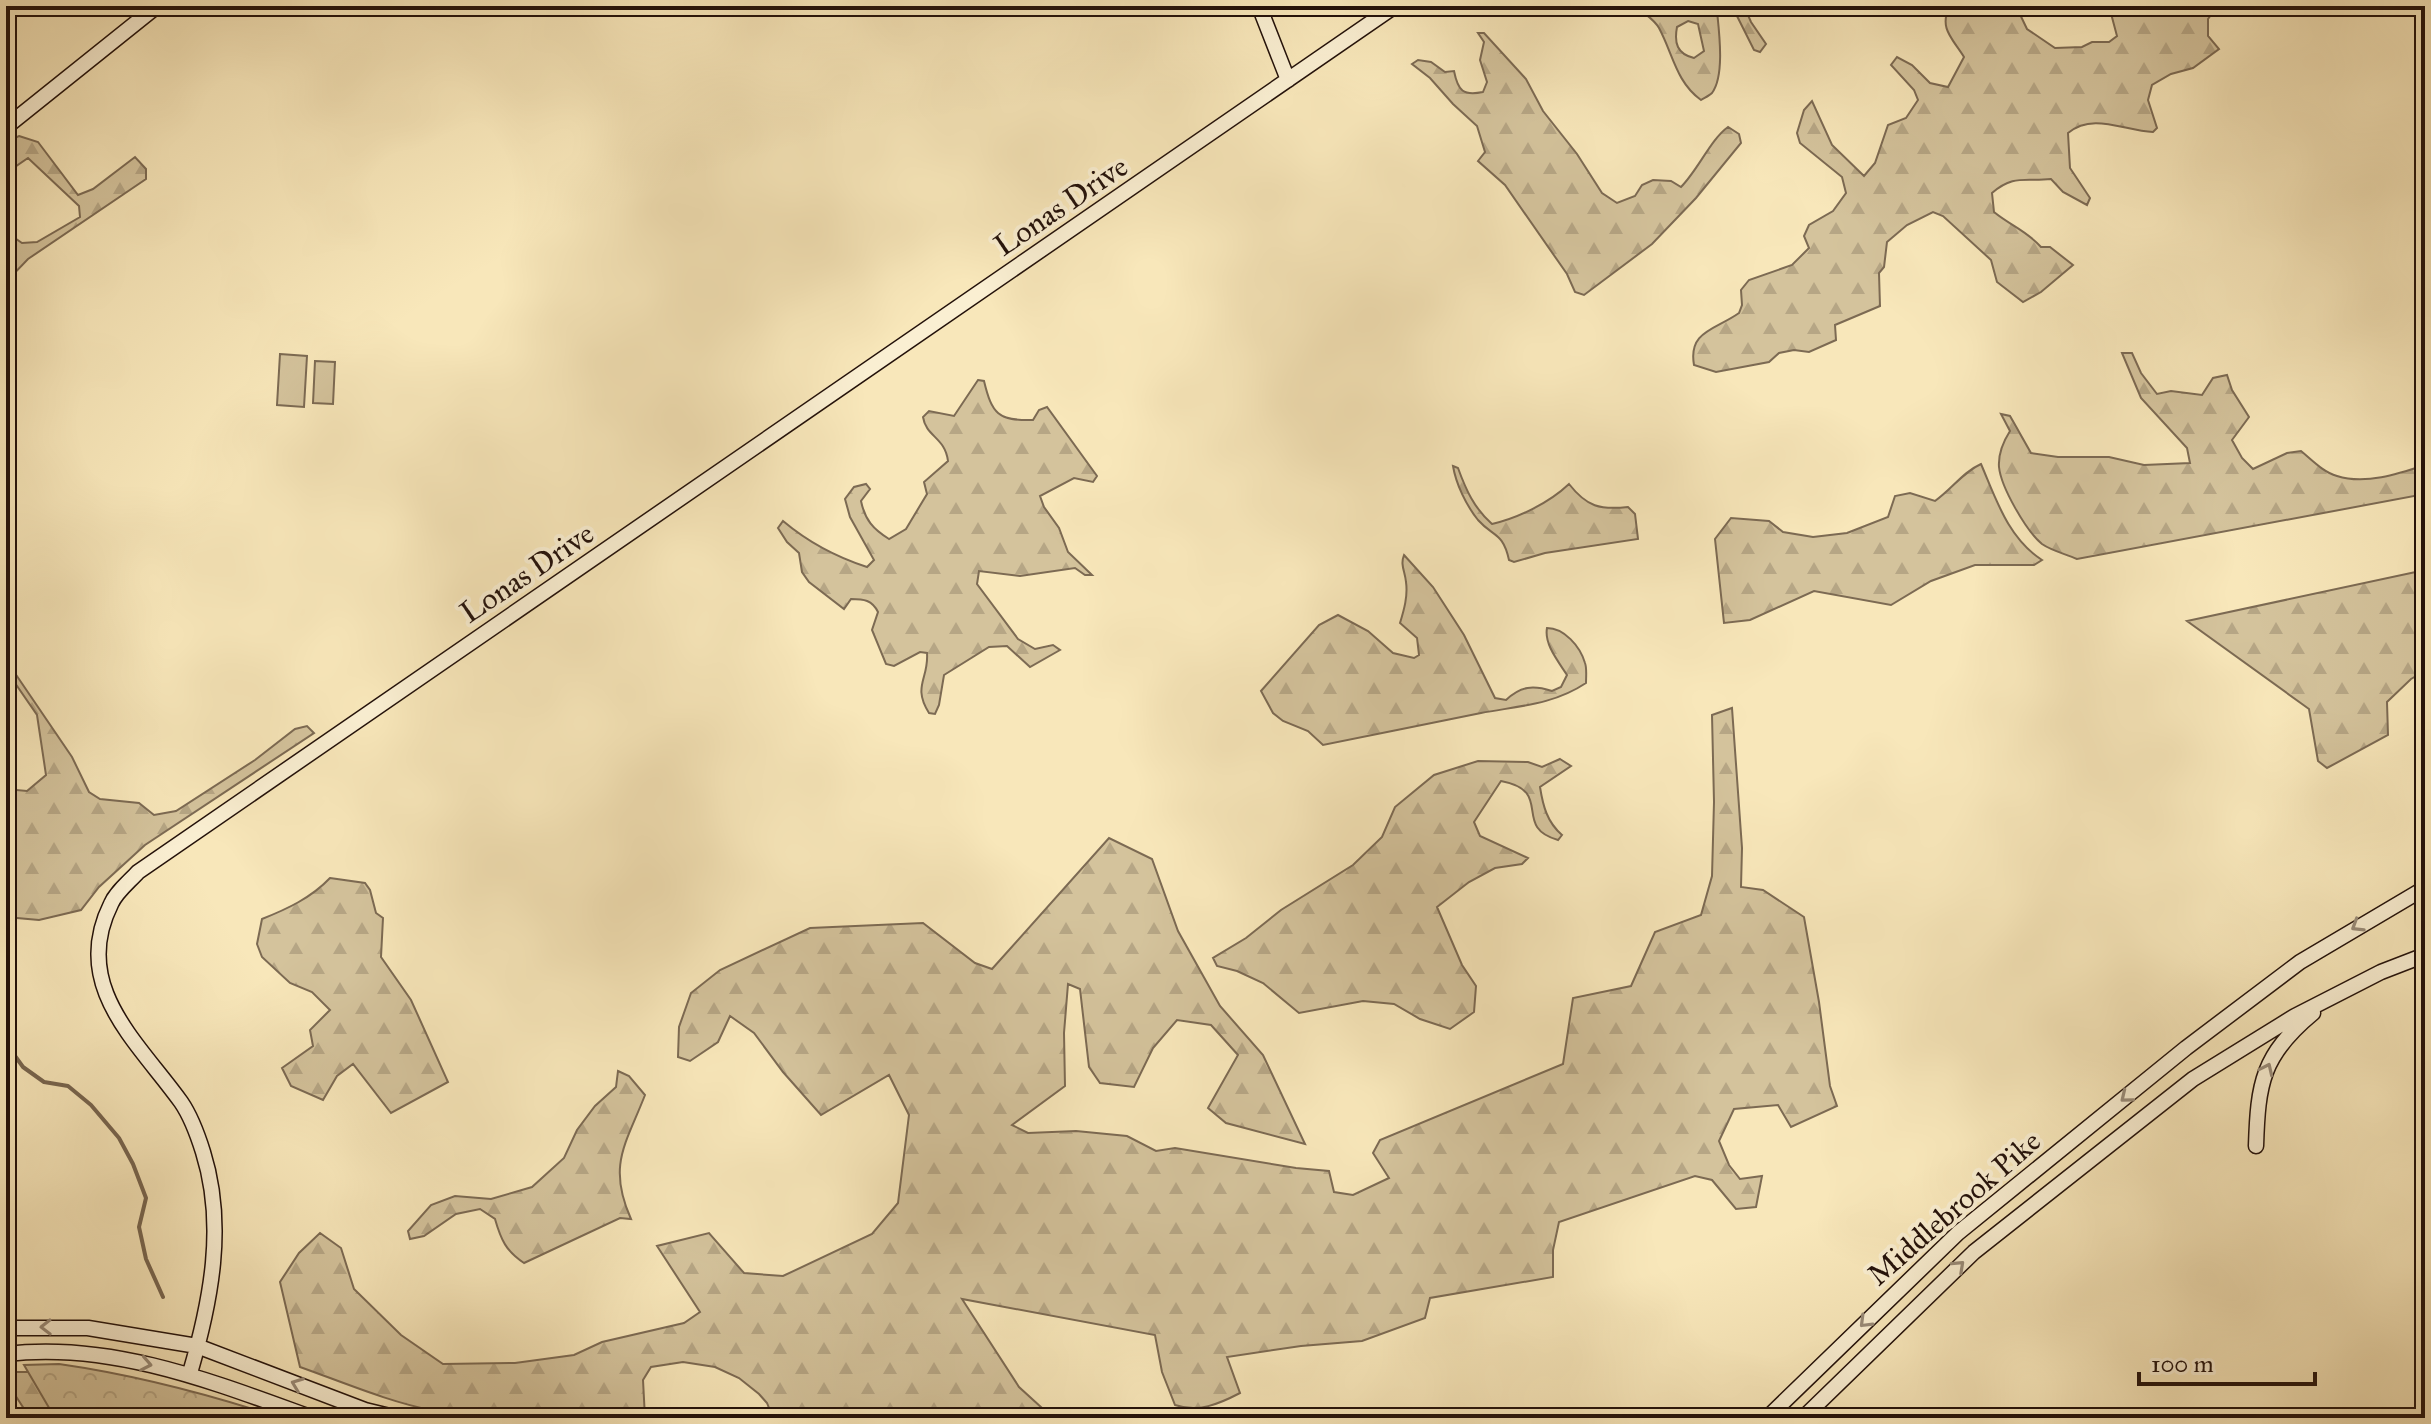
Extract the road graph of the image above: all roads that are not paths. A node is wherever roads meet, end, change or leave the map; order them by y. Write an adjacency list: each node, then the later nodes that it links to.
1 (157, 6): 5 (main road)
2 (1259, 6): 4 (main road)
3 (1395, 6): 4 (main road, Lonas Drive)
4 (1288, 80): 11 (main road, Lonas Drive)
5 (6, 127)
6 (2425, 888): 16 (main road, Middlebrook Pike, one-way to 16)
7 (2425, 955): 8 (main road)
8 (2338, 994): 9 (main road, one-way to 8); 17 (main road, Middlebrook Pike, one-way to 8)
9 (2256, 1146)
10 (6, 1328): 11 (main road, one-way to 10)
11 (197, 1346): 13 (main road, Lonas Drive); 15 (main road, one-way to 11)
12 (9, 1353): 13 (main road, one-way to 13)
13 (190, 1373): 14 (main road)
14 (313, 1418)
15 (398, 1418)
16 (1767, 1418)
17 (1803, 1418)

